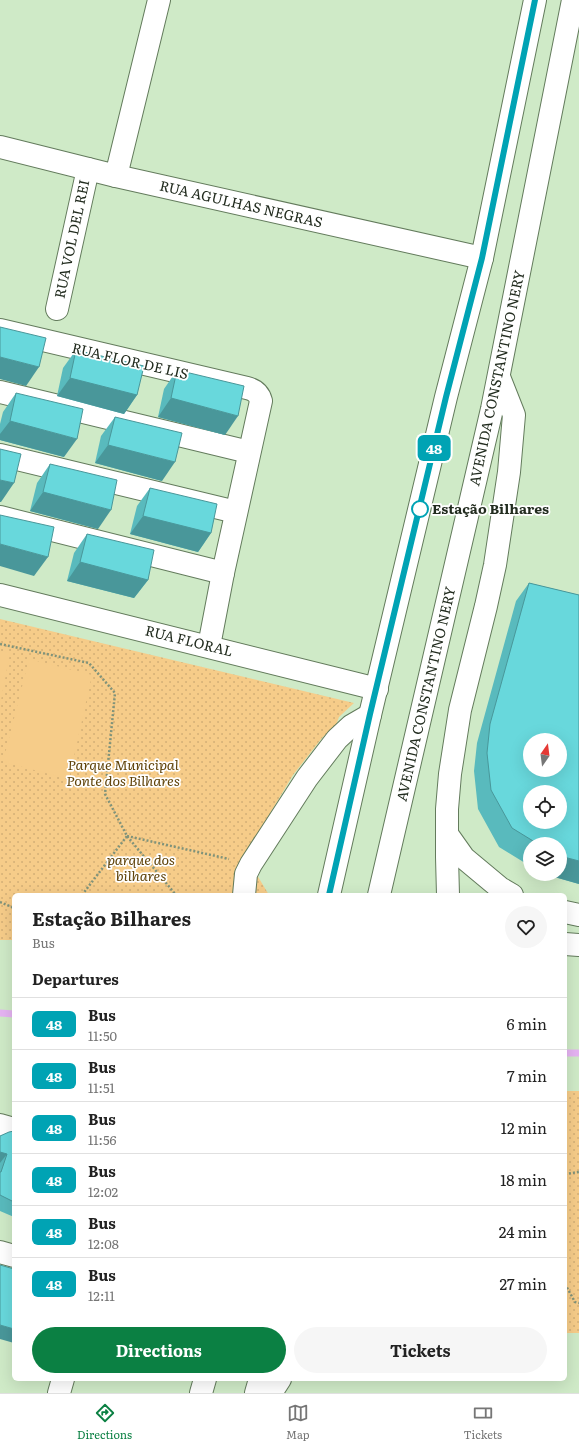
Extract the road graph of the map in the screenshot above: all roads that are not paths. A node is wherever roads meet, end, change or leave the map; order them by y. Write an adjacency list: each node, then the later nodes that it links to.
1 (159, 0): 6 (main road)
2 (535, 0): 7 (main road)
3 (573, 0): 10 (main road, AVENIDA CONSTANTINO NERY)
4 (0, 147): 5 (main road, RUA AGULHAS NEGRAS)
5 (88, 169): 6 (main road, RUA AGULHAS NEGRAS); 8 (main road, RUA VOL DEL REI)
6 (116, 176): 7 (main road, RUA AGULHAS NEGRAS)
7 (482, 258): 19 (main road)
8 (57, 309)
9 (0, 330): 12 (main road, RUA FLOR DE LIS)
10 (499, 377): 21 (main road); 24 (main road, AVENIDA CONSTANTINO NERY)
11 (0, 392): 12 (main road)
12 (249, 452): 14 (main road)
13 (0, 455): 14 (main road)
14 (236, 512): 16 (main road)
15 (0, 517): 16 (main road)
16 (223, 573): 18 (main road)
17 (0, 594): 18 (main road, RUA FLORAL)
18 (209, 646): 19 (main road, RUA FLORAL)
19 (377, 689): 20 (main road)
20 (370, 714): 22 (main road); 23 (main road)
21 (447, 834): 25 (main road); 26 (main road)
22 (330, 890)
23 (244, 893)
24 (379, 893)
25 (448, 893)
26 (509, 893)
27 (567, 912): 28 (main road)
28 (579, 915)
29 (567, 944): 30 (main road)
30 (579, 945)
31 (0, 1125): 32 (main road)
32 (12, 1128)
33 (0, 1252): 34 (main road)
34 (12, 1255)
35 (62, 1381): 40 (main road)
36 (189, 1381): 41 (main road)
37 (204, 1381): 42 (main road)
38 (259, 1381): 43 (main road)
39 (279, 1381): 44 (main road)
40 (59, 1393)
41 (190, 1393)
42 (201, 1393)
43 (256, 1393)
44 (271, 1393)

